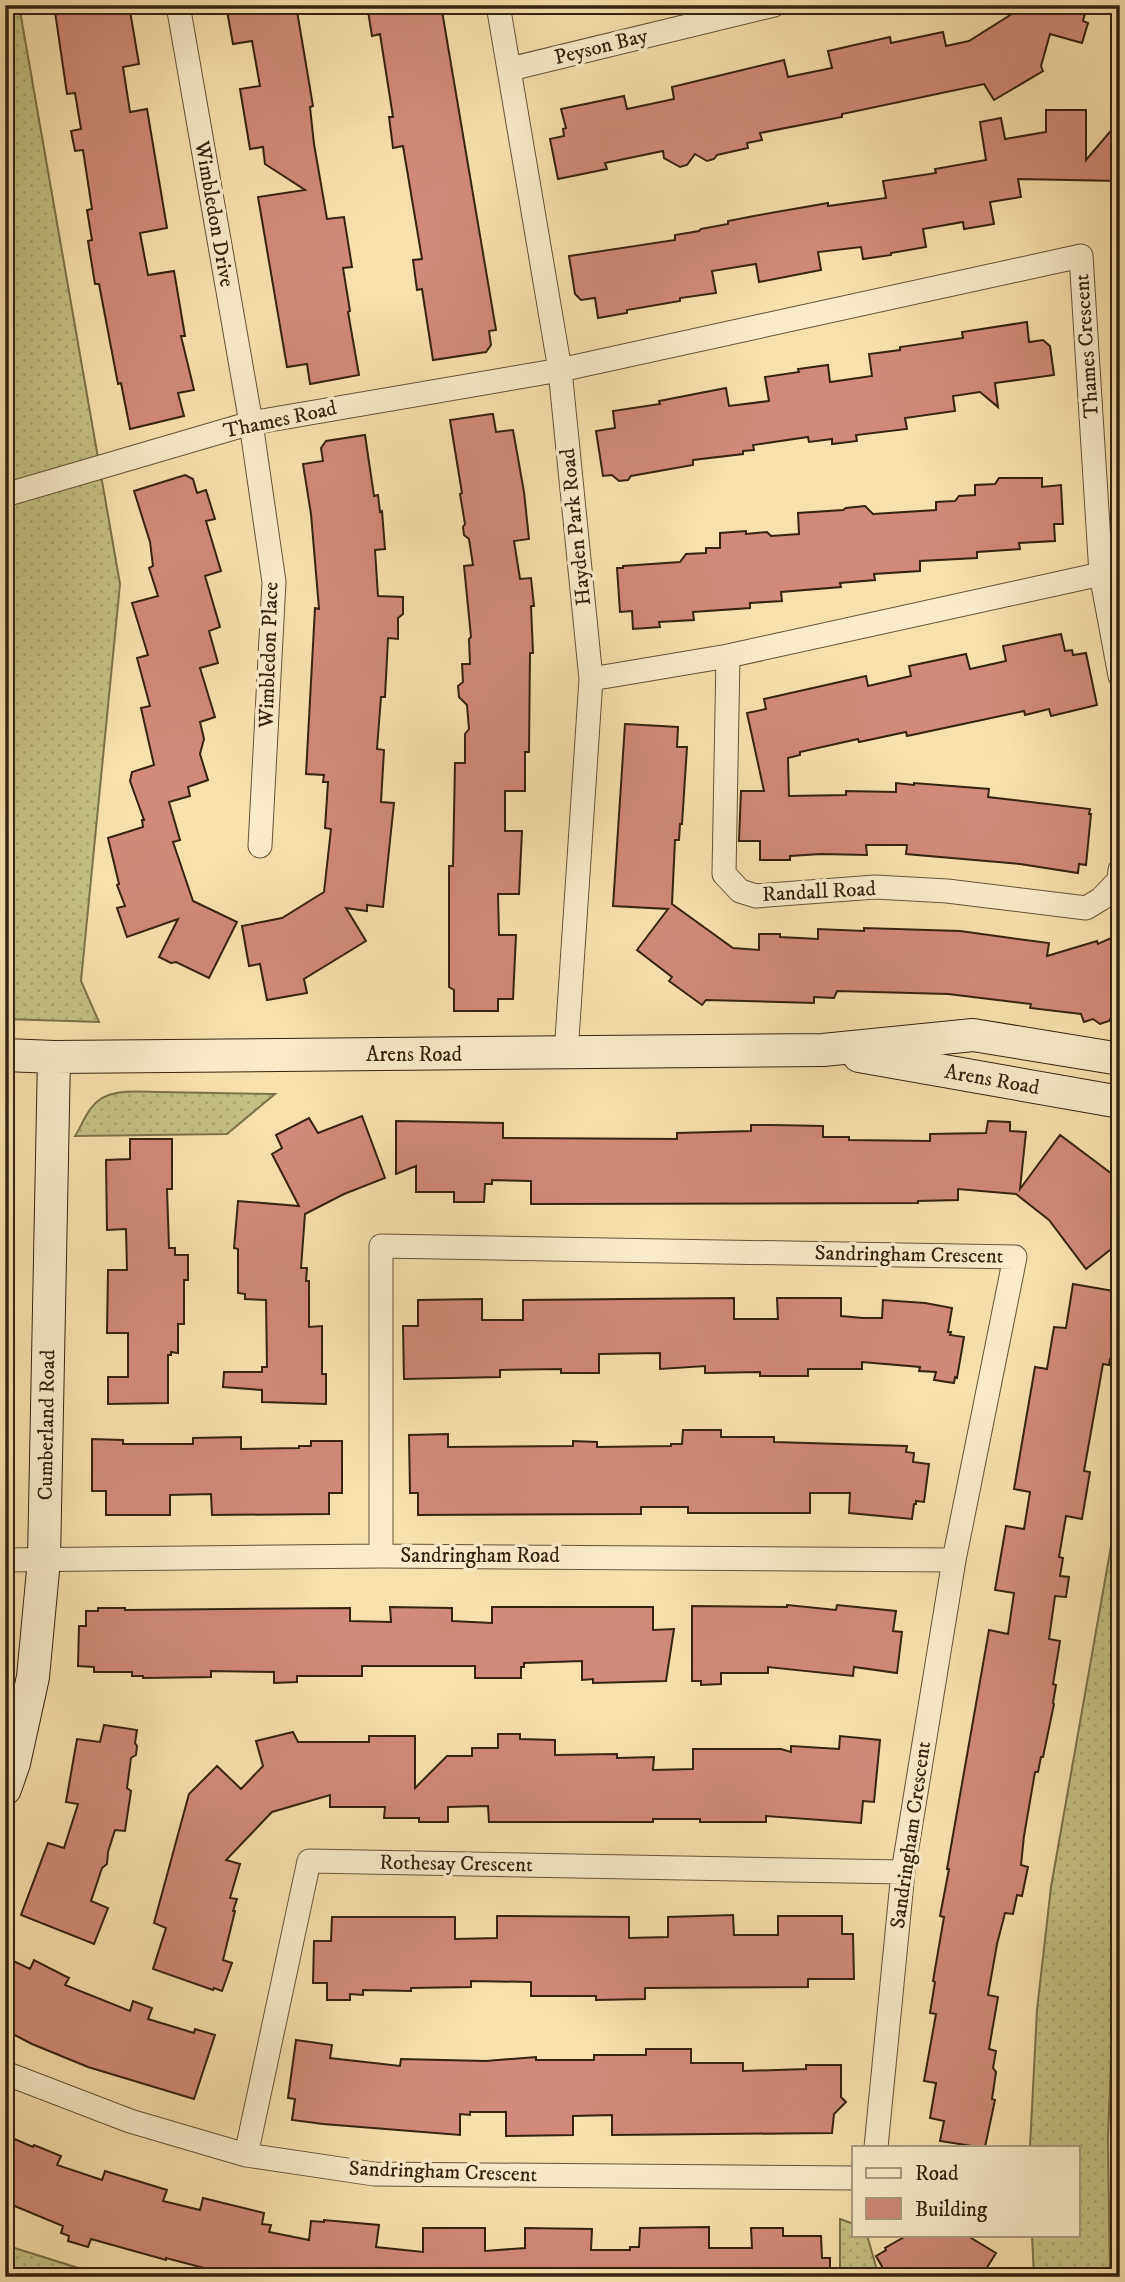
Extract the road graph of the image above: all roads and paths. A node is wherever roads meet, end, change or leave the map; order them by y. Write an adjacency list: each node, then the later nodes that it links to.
1 (178, 5): 6 (street, Wimbledon Drive)
2 (498, 5): 4 (street, Hayden Park Road)
3 (774, 5): 4 (street, Peyson Bay)
4 (510, 69): 5 (street, Hayden Park Road)
5 (560, 370): 6 (street, Thames Road); 8 (street, Thames Crescent); 11 (street, Hayden Park Road)
6 (251, 423): 7 (street, Thames Road); 12 (street, Wimbledon Place)
7 (5, 495)
8 (1101, 574): 9 (street); 10 (street)
9 (728, 656): 11 (street); 13 (street, Randall Road)
10 (1120, 676)
11 (591, 679): 15 (street, Hayden Park Road)
12 (260, 846)
13 (1120, 870)
14 (823, 1050): 15 (street, Arens Road); 18 (street, Arens Road); 19 (street, Arens Road)
15 (566, 1054): 17 (street, Arens Road)
16 (5, 1055): 17 (street, Arens Road)
17 (54, 1057): 22 (street, Cumberland Road)
18 (1120, 1059)
19 (1120, 1102)
20 (381, 1556): 22 (street, Sandringham Road); 23 (street, Sandringham Road); 23 (street, Sandringham Crescent)
21 (5, 1560): 22 (street, Sandringham Road)
22 (44, 1560): 24 (street, Cumberland Road)
23 (954, 1560): 25 (street, Sandringham Crescent)
24 (5, 1789)
25 (903, 1872): 27 (street, Sandringham Crescent); 28 (street, Rothesay Crescent)
26 (5, 2073): 28 (street, Sandringham Crescent)
27 (876, 2146)
28 (246, 2155): 29 (street, Sandringham Crescent)
29 (852, 2178)

